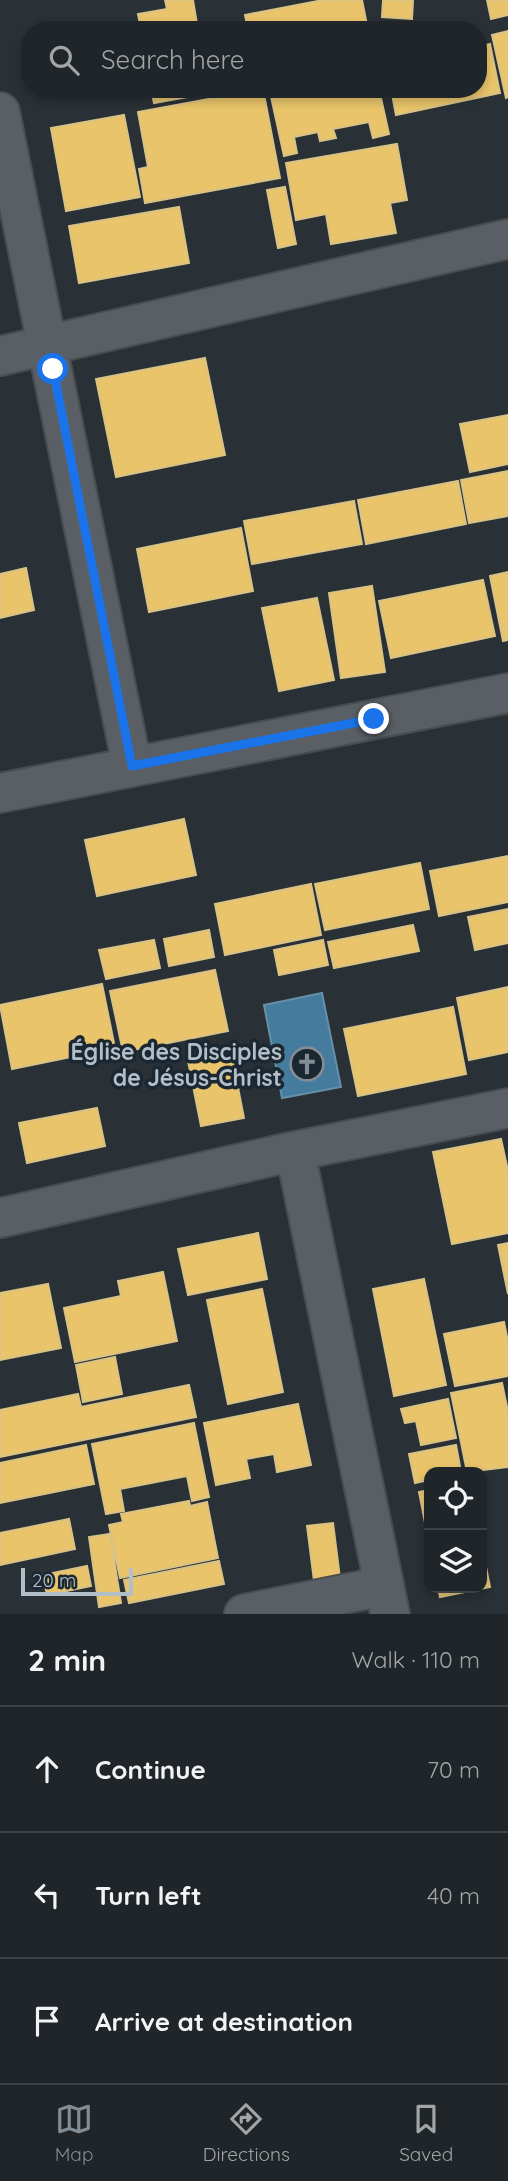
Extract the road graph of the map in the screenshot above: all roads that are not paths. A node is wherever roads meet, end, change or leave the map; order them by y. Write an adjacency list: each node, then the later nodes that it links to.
1 (0, 113): 3 (street)
2 (508, 239): 3 (street)
3 (48, 342): 4 (street); 6 (street)
4 (0, 355)
5 (508, 693): 6 (street)
6 (132, 766): 7 (street)
7 (0, 793)
8 (508, 1108): 9 (street)
9 (295, 1152): 10 (street); 11 (street)
10 (0, 1218)
11 (387, 1600): 12 (street)
12 (244, 1614)

